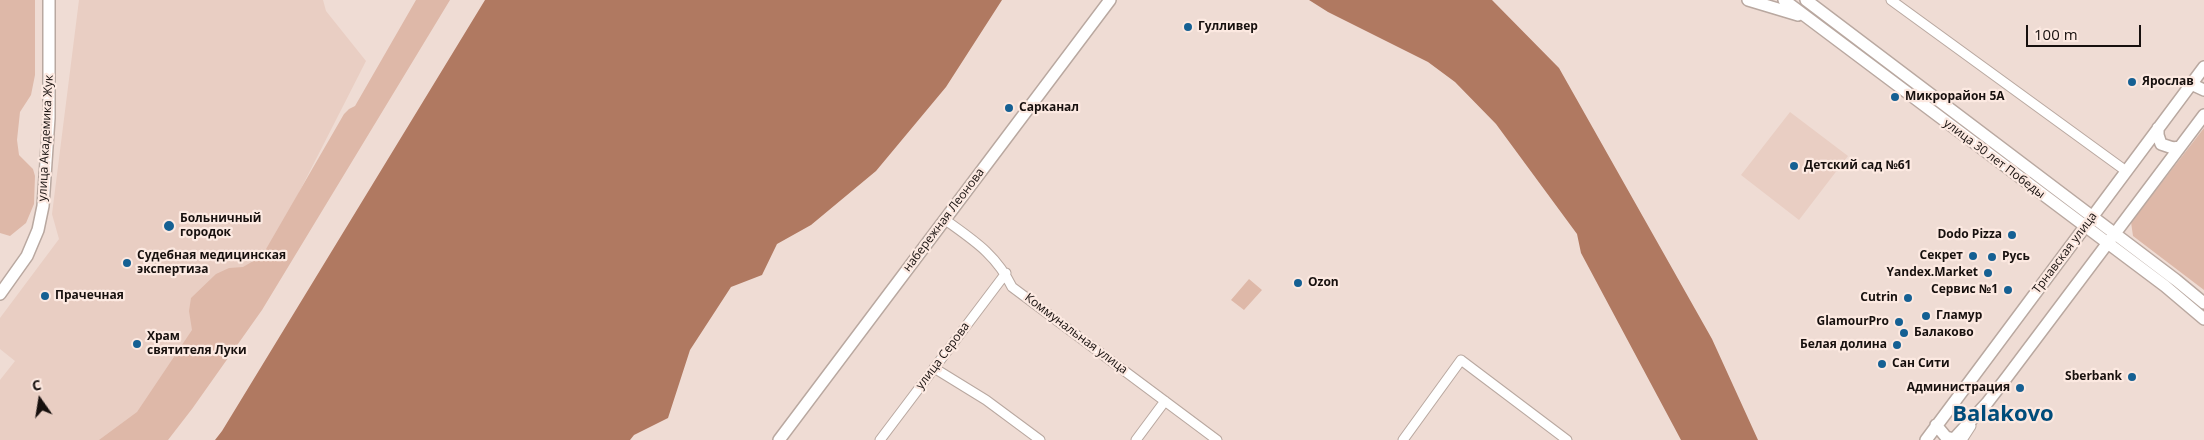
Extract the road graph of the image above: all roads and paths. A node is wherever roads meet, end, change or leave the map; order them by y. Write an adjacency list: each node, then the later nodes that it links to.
1 (49, 0): 21 (main road, улица Академика Жук)
2 (1110, 0): 17 (main road, набережная Леонова)
3 (1748, 0): 8 (main road)
4 (1784, 0): 8 (main road, улица 30 лет Победы)
5 (1806, 0): 9 (main road)
6 (1817, 0): 9 (main road)
7 (1891, 0): 16 (street)
8 (1817, 26): 18 (main road, улица 30 лет Победы)
9 (1869, 47): 18 (main road)
10 (2204, 67): 11 (main road, Трнавская улица)
11 (2191, 84): 12 (main road); 14 (main road, Трнавская улица)
12 (2204, 90)
13 (2204, 115): 15 (main road)
14 (2158, 128): 15 (main road); 16 (main road, Трнавская улица)
15 (2180, 147): 19 (main road)
16 (2126, 171): 18 (main road, Трнавская улица)
17 (944, 219): 20 (street, Коммунальная улица); 28 (main road, набережная Леонова)
18 (2089, 223): 19 (main road, улица 30 лет Победы); 27 (main road, Трнавская улица)
19 (2111, 239): 22 (main road); 23 (main road, улица 30 лет Победы); 26 (main road)
20 (1006, 273): 24 (street, улица Серова); 25 (street, Коммунальная улица)
21 (0, 294)
22 (2204, 303)
23 (2204, 319)
24 (934, 368): 29 (street, улица Серова); 30 (street)
25 (1165, 402): 31 (street); 32 (street, Коммунальная улица)
26 (1987, 403): 36 (main road); 37 (street)
27 (1936, 425): 35 (main road, Трнавская улица); 36 (main road)
28 (779, 440)
29 (880, 440)
30 (1040, 440)
31 (1136, 440)
32 (1217, 440)
33 (1403, 440): 34 (street)
34 (1568, 440)
35 (1926, 440)
36 (1953, 440)
37 (1962, 440)

